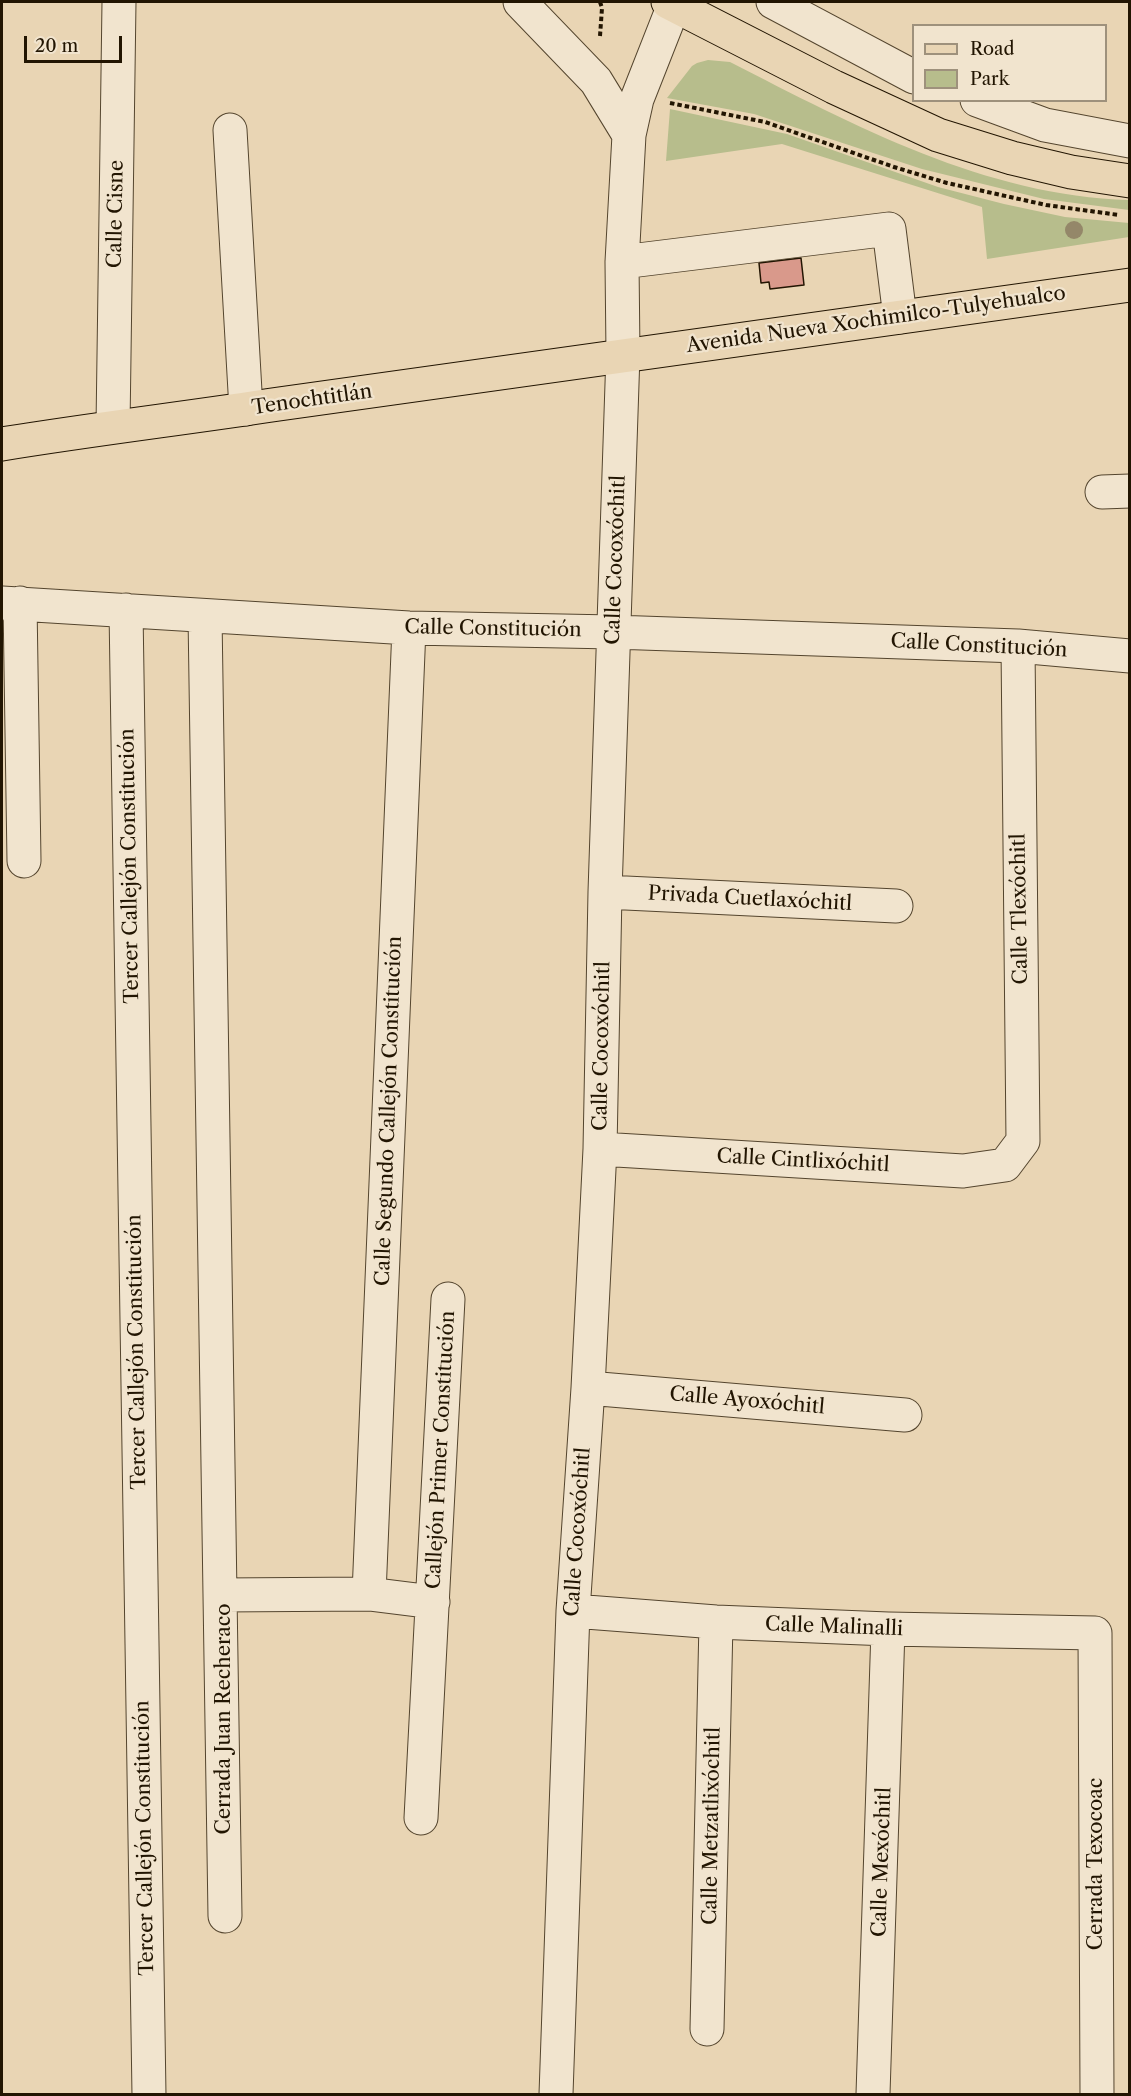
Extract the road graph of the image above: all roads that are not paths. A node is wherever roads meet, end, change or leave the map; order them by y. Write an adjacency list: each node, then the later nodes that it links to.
1 (119, 2): 16 (street, Calle Cisne)
2 (520, 2): 8 (street)
3 (773, 2): 5 (street)
4 (682, 3): 8 (street, Calle Cocoxóchitl); 10 (main road)
5 (912, 76)
6 (982, 102): 9 (street)
7 (230, 130): 15 (street)
8 (629, 135): 11 (street, Calle Cocoxóchitl)
9 (1130, 141)
10 (1130, 181)
11 (622, 262): 13 (street); 14 (street, Calle Cocoxóchitl)
12 (1130, 285): 13 (main road, Avenida Nueva Xochimilco-Tulyehualco)
13 (900, 316): 14 (main road, Avenida Nueva Xochimilco-Tulyehualco)
14 (623, 354): 15 (main road, Tenochtitlán); 22 (street, Calle Cocoxóchitl)
15 (246, 409): 16 (main road, Tenochtitlán)
16 (113, 426): 17 (main road, Tenochtitlán)
17 (2, 444)
18 (11, 603): 19 (street, Calle Constitución); 25 (street)
19 (126, 610): 20 (street, Calle Constitución); 43 (street, Tercer Callejón Constitución)
20 (206, 616): 21 (street, Calle Constitución); 34 (street)
21 (410, 628): 22 (street, Calle Constitución); 33 (street, Calle Segundo Callejón Constitución)
22 (613, 632): 23 (street, Calle Constitución); 26 (street, Calle Cocoxóchitl)
23 (1018, 646): 24 (street, Calle Constitución); 29 (street, Calle Tlexóchitl)
24 (1130, 656)
25 (24, 861)
26 (605, 892): 27 (street, Privada Cuetlaxóchitl); 28 (street, Calle Cocoxóchitl)
27 (896, 906)
28 (600, 1149): 29 (street, Calle Cintlixóchitl); 31 (street, Calle Cocoxóchitl)
29 (1005, 1165)
30 (448, 1299): 35 (street, Callejón Primer Constitución)
31 (588, 1388): 32 (street, Calle Ayoxóchitl); 36 (street, Calle Cocoxóchitl)
32 (905, 1415)
33 (369, 1594): 34 (street, Cerrada Juan Recheraco); 35 (street, Callejón Primer Constitución)
34 (220, 1595): 41 (street, Cerrada Juan Recheraco)
35 (433, 1602): 40 (street, Callejón Primer Constitución)
36 (573, 1611): 37 (street, Calle Malinalli); 44 (street, Calle Cocoxóchitl)
37 (716, 1622): 38 (street, Calle Malinalli); 42 (street, Calle Metzatlixóchitl)
38 (888, 1629): 39 (street, Calle Malinalli); 45 (street, Calle Mexóchitl)
39 (1095, 1633): 46 (street, Cerrada Texocoac)
40 (421, 1818)
41 (225, 1916)
42 (707, 2029)
43 (149, 2094)
44 (555, 2094)
45 (873, 2094)
46 (1097, 2094)

